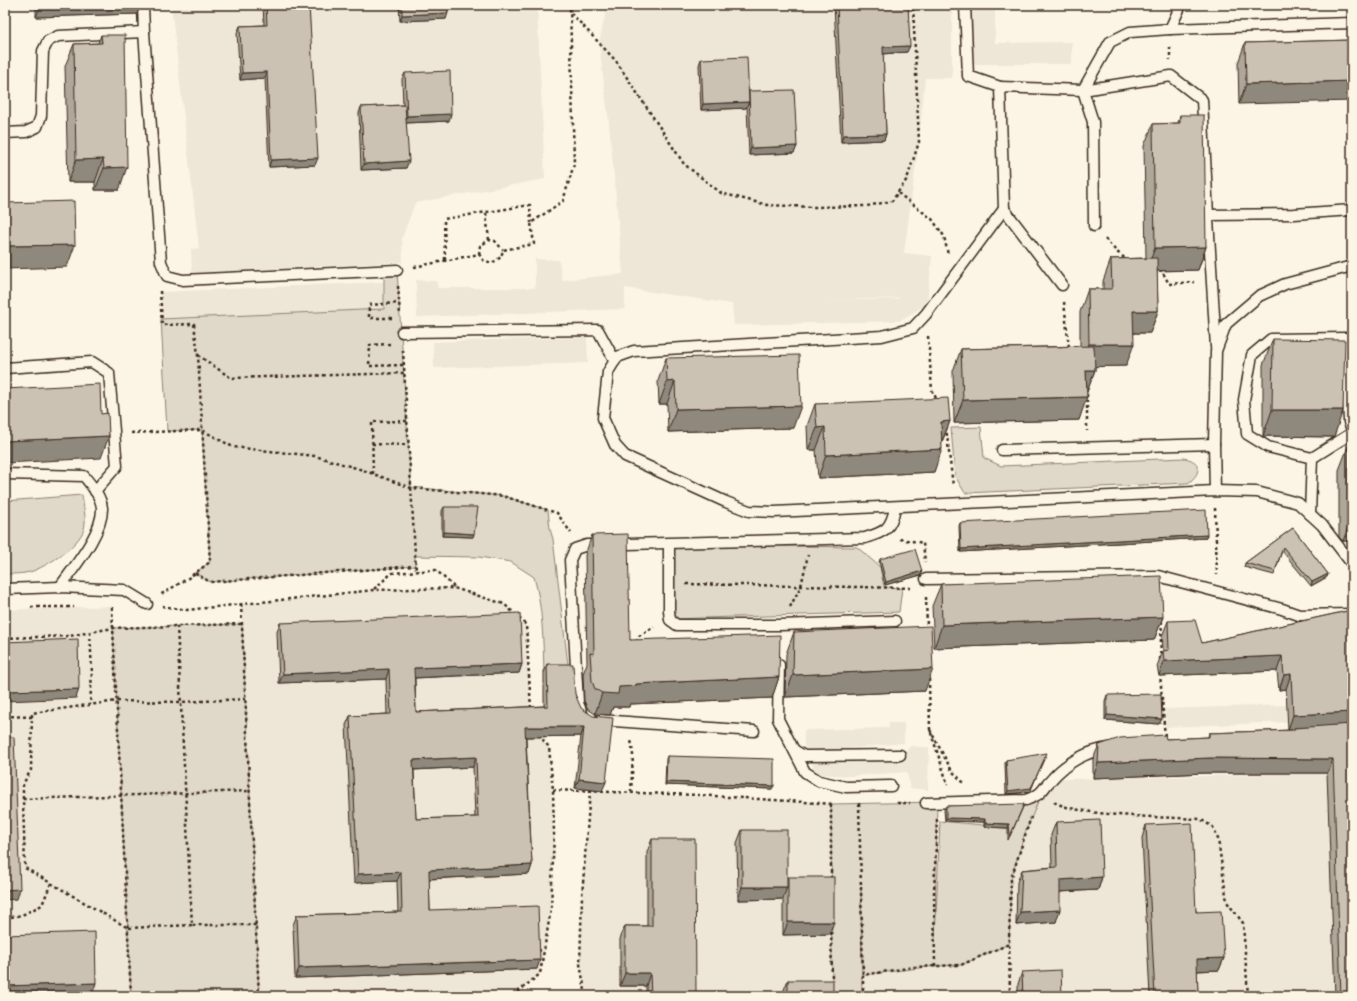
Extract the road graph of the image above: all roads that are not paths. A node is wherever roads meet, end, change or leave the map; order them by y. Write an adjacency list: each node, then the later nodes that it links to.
1 (143, 5): 6 (lane)
2 (965, 5): 7 (lane)
3 (1181, 5): 5 (lane)
4 (1352, 23): 5 (lane)
5 (1170, 28): 8 (lane)
6 (144, 32): 9 (lane); 15 (lane)
7 (1000, 87): 8 (lane); 10 (lane)
8 (1083, 90): 11 (lane); 13 (lane)
9 (5, 133)
10 (1004, 209): 16 (lane); 19 (lane)
11 (1352, 210)
12 (1208, 219): 18 (lane)
13 (1094, 226)
14 (1352, 266): 18 (lane)
15 (397, 270)
16 (1062, 285)
17 (402, 332): 19 (lane)
18 (1216, 351): 23 (lane)
19 (615, 361): 29 (lane)
20 (5, 368): 27 (lane)
21 (1352, 430): 25 (lane)
22 (1352, 433): 25 (lane)
23 (1214, 444): 24 (lane); 28 (lane)
24 (1002, 450)
25 (1312, 458): 30 (lane)
26 (5, 474): 27 (lane)
27 (95, 491): 34 (lane)
28 (1215, 491): 29 (lane); 30 (lane)
29 (895, 508): 31 (lane)
30 (1310, 514): 32 (lane)
31 (669, 544): 38 (lane); 40 (lane)
32 (1352, 564)
33 (926, 578): 37 (lane)
34 (60, 587): 35 (lane); 36 (lane)
35 (5, 589)
36 (146, 604)
37 (1352, 614)
38 (895, 621)
39 (780, 656): 42 (lane)
40 (754, 731)
41 (1116, 746): 45 (lane)
42 (794, 750): 43 (lane); 44 (lane)
43 (900, 754)
44 (890, 786)
45 (926, 803)

